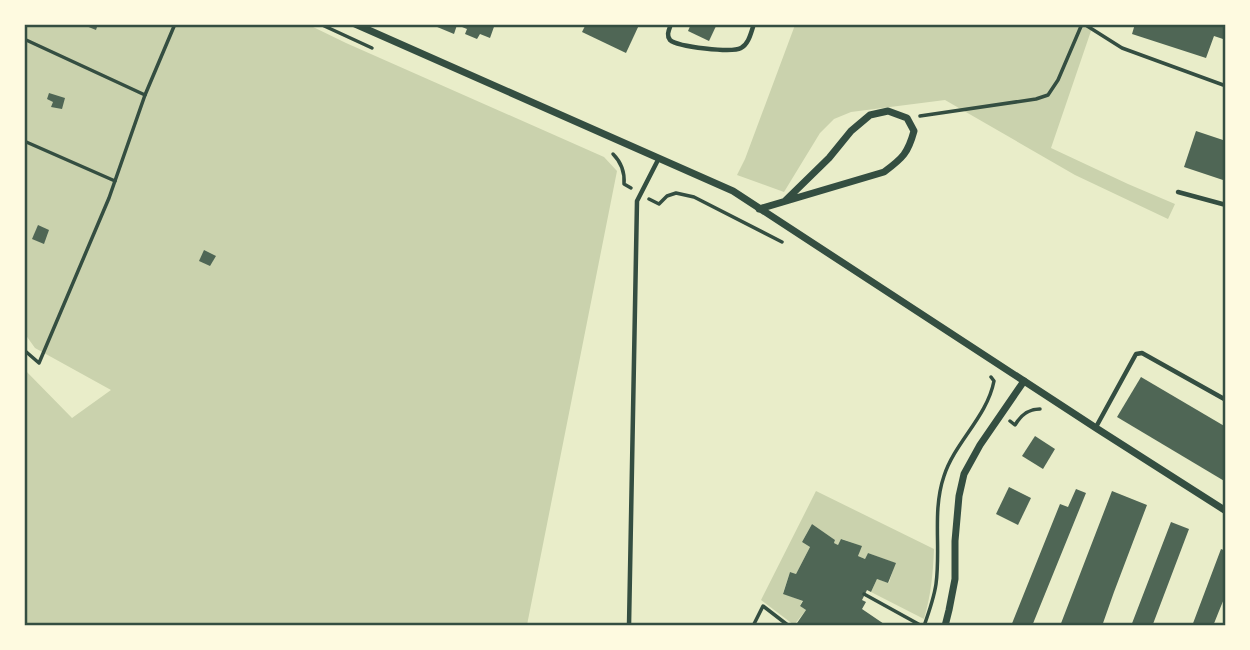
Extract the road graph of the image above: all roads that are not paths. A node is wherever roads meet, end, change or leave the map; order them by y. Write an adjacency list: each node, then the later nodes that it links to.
1 (355, 24): 4 (street)
2 (671, 24): 3 (lane)
3 (754, 24)
4 (659, 159): 8 (street); 13 (lane)
5 (1178, 192): 7 (lane)
6 (785, 201): 6 (street); 8 (street)
7 (1226, 205)
8 (760, 209): 9 (street)
9 (1024, 381): 11 (street); 14 (street)
10 (1226, 400): 11 (lane)
11 (1096, 428): 12 (street)
12 (1226, 511)
13 (629, 625)
14 (945, 625)

